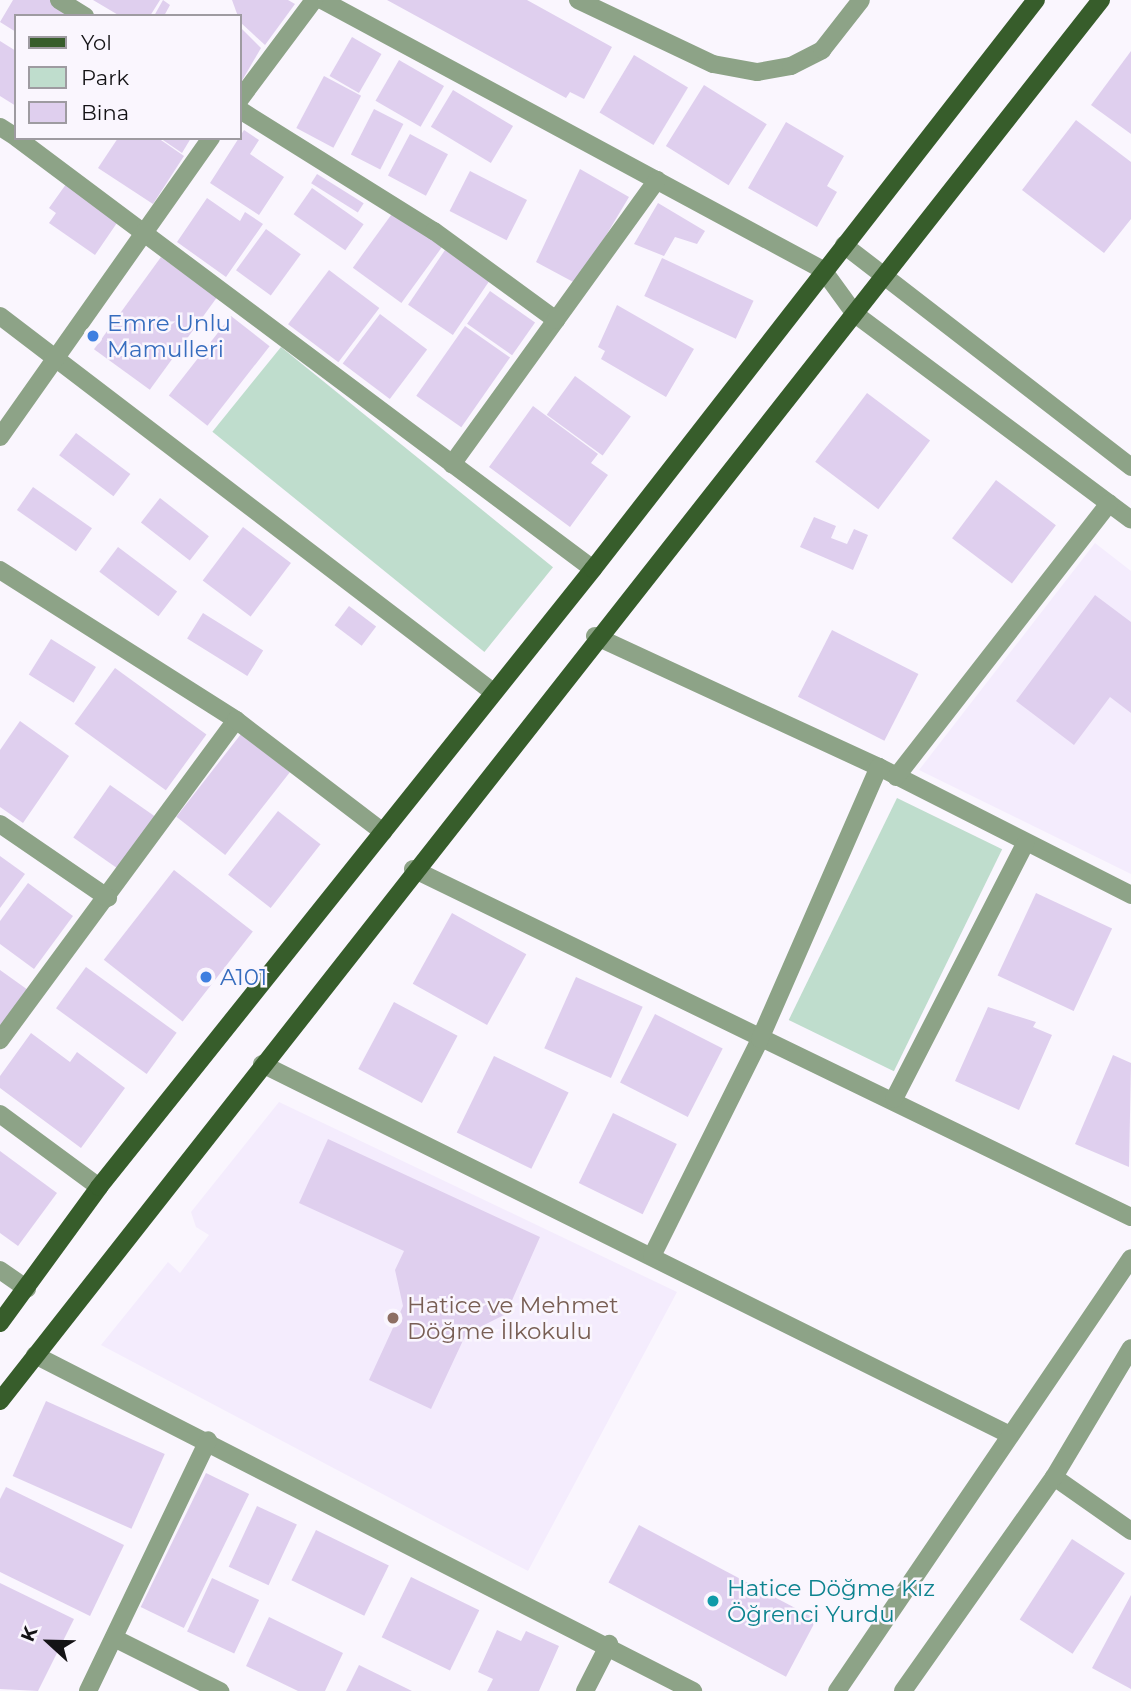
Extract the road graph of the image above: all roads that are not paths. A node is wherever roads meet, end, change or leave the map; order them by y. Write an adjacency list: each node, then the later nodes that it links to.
1 (59, 0): 8 (street)
2 (314, 0): 9 (street)
3 (322, 0): 13 (street)
4 (578, 0): 5 (street)
5 (861, 0)
6 (1036, 0): 15 (main road)
7 (1101, 0): 17 (main road)
8 (82, 14)
9 (242, 96)
10 (242, 111): 20 (street)
11 (19, 140): 14 (street)
12 (210, 140): 14 (street)
13 (657, 180): 16 (street); 20 (street)
14 (144, 228): 21 (street); 23 (street)
15 (844, 245): 16 (main road); 17 (street)
16 (823, 270): 18 (street); 27 (main road)
17 (881, 279): 18 (main road); 24 (street)
18 (855, 314): 25 (street); 29 (main road)
19 (0, 316): 21 (street)
20 (556, 320): 23 (street)
21 (54, 356): 22 (street); 30 (street)
22 (0, 437)
23 (452, 464): 27 (street)
24 (1131, 467)
25 (1109, 503): 26 (street); 33 (street)
26 (1131, 520)
27 (593, 569): 30 (main road)
28 (0, 570): 31 (street)
29 (595, 636): 32 (street); 37 (main road)
30 (492, 692): 35 (main road)
31 (236, 720): 35 (street); 39 (street)
32 (879, 767): 33 (street); 40 (street)
33 (896, 777): 36 (street)
34 (0, 824): 39 (street)
35 (383, 832): 45 (main road)
36 (1025, 844): 38 (street); 43 (street)
37 (413, 869): 40 (street); 42 (main road)
38 (1131, 895)
39 (108, 898): 41 (street)
40 (760, 1039): 43 (street); 47 (street)
41 (0, 1040)
42 (262, 1064): 47 (street); 53 (main road)
43 (894, 1099): 46 (street)
44 (0, 1114): 45 (street)
45 (99, 1187): 50 (main road)
46 (1131, 1217)
47 (652, 1255): 55 (street)
48 (1131, 1258): 55 (street)
49 (0, 1270): 50 (street)
50 (27, 1289): 51 (main road)
51 (0, 1323)
52 (1131, 1348): 57 (street)
53 (35, 1355): 54 (main road); 56 (street)
54 (0, 1401)
55 (1010, 1435): 65 (street)
56 (208, 1440): 59 (street); 60 (street)
57 (1054, 1477): 58 (street); 66 (street)
58 (1131, 1531)
59 (114, 1638): 61 (street); 62 (street)
60 (609, 1644): 63 (street); 64 (street)
61 (88, 1691)
62 (220, 1691)
63 (585, 1691)
64 (693, 1691)
65 (837, 1691)
66 (903, 1691)

